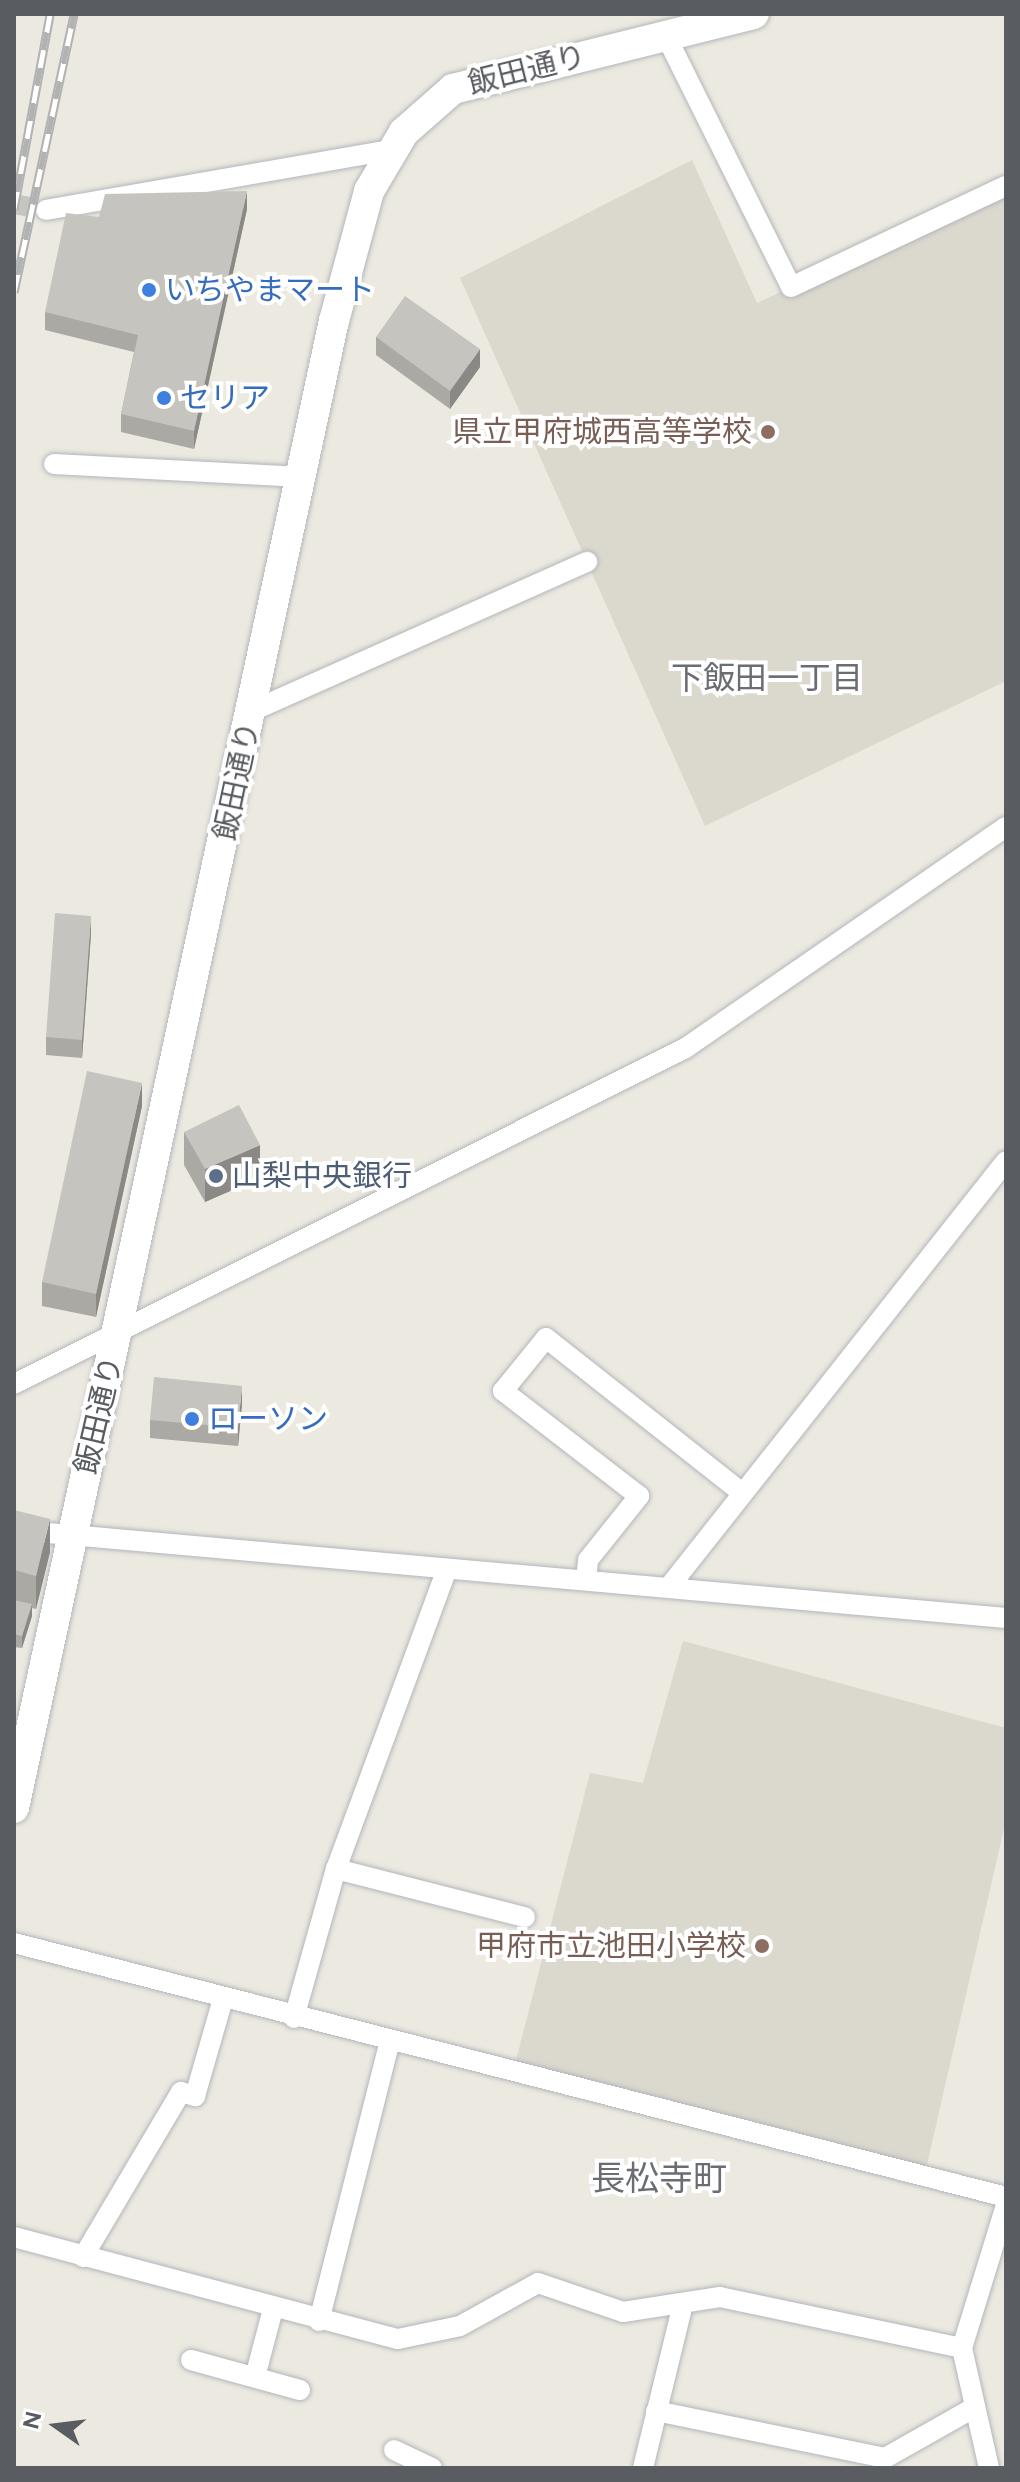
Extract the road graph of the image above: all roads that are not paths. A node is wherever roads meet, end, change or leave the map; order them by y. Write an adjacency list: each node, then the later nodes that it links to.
1 (754, 14): 2 (main road, 飯田通り)
2 (666, 36): 3 (main road, 飯田通り); 4 (street)
3 (390, 150): 5 (street); 7 (main road, 飯田通り)
4 (1006, 186)
5 (46, 210)
6 (54, 464): 7 (street)
7 (302, 477): 9 (main road, 飯田通り)
8 (587, 562): 9 (street)
9 (252, 711): 12 (main road, 飯田通り)
10 (1006, 827): 12 (street)
11 (1006, 1161): 14 (street)
12 (118, 1331): 13 (street); 16 (main road, 飯田通り)
13 (14, 1384)
14 (742, 1493): 18 (street); 19 (street)
15 (14, 1530): 16 (street)
16 (71, 1535): 17 (street); 21 (main road, 飯田通り)
17 (447, 1569): 18 (street); 22 (street)
18 (586, 1580): 19 (street)
19 (669, 1587): 20 (street)
20 (1006, 1618)
21 (14, 1808)
22 (336, 1869): 23 (street); 26 (street)
23 (525, 1917)
24 (14, 1943): 25 (street)
25 (223, 1999): 26 (street); 31 (street)
26 (294, 2018): 27 (street)
27 (389, 2044): 28 (street); 34 (street)
28 (1006, 2197)
29 (1006, 2205): 35 (street)
30 (14, 2237): 31 (street)
31 (83, 2257): 33 (street)
32 (683, 2304): 34 (street); 35 (street); 40 (street)
33 (273, 2309): 34 (street); 37 (street)
34 (319, 2321)
35 (962, 2348): 39 (street)
36 (191, 2360): 37 (street)
37 (255, 2377): 38 (street)
38 (300, 2390)
39 (970, 2410): 40 (street); 44 (street)
40 (656, 2411): 43 (street)
41 (394, 2450): 42 (street)
42 (432, 2468)
43 (643, 2468)
44 (989, 2468)

